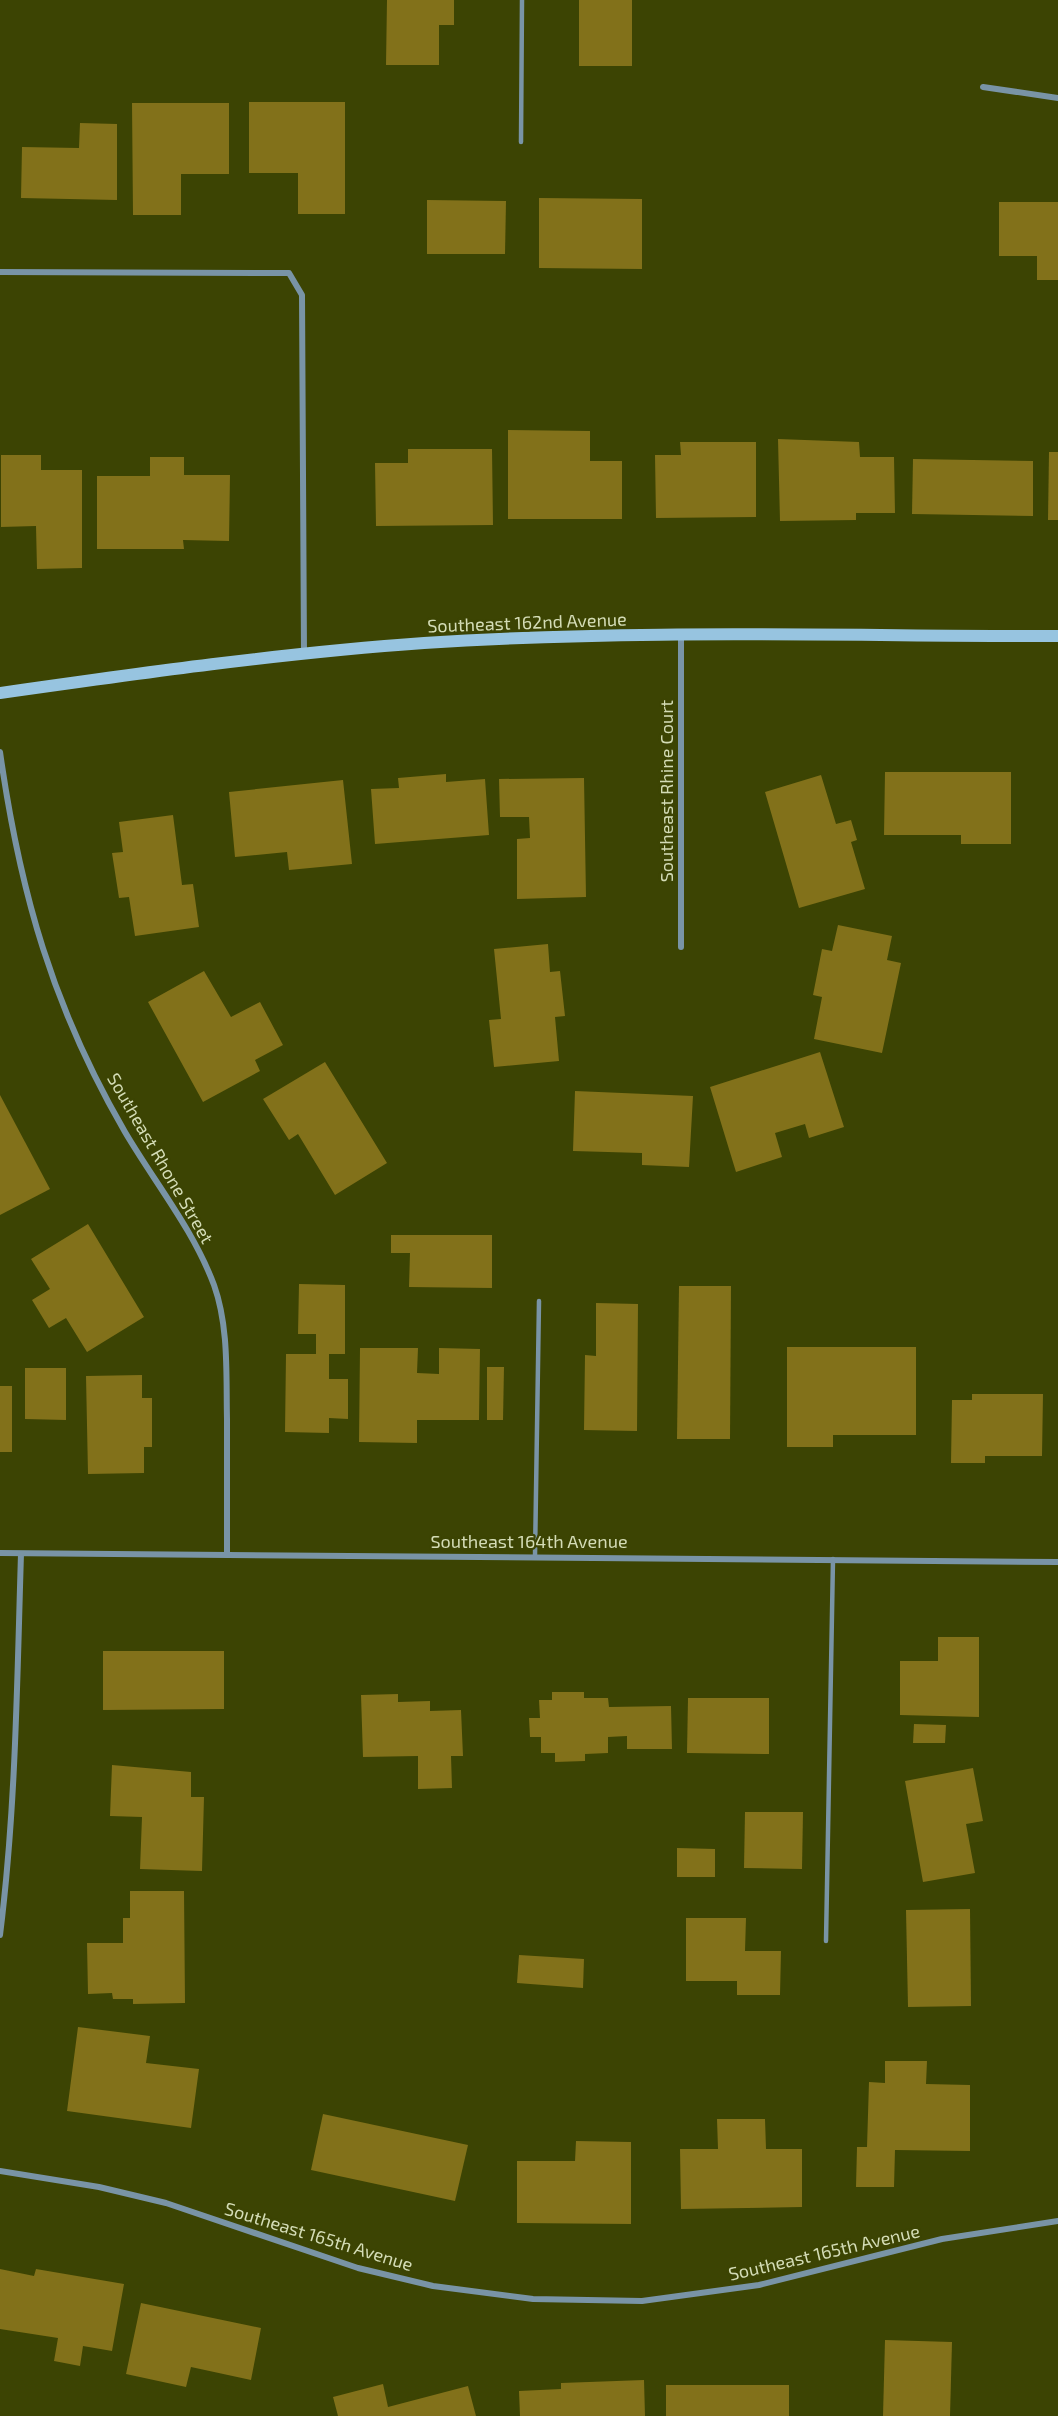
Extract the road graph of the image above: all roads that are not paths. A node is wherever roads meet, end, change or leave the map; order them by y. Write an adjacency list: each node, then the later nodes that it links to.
1 (522, 0): 4 (lane)
2 (983, 87): 3 (street)
3 (1058, 98)
4 (521, 142)
5 (0, 272): 8 (street)
6 (681, 635): 7 (main road, Southeast 162nd Avenue); 8 (main road, Southeast 162nd Avenue); 11 (street, Southeast Rhine Court)
7 (1058, 636)
8 (304, 653): 9 (main road, Southeast 162nd Avenue)
9 (0, 693)
10 (0, 753): 15 (street, Southeast Rhone Street)
11 (681, 947)
12 (539, 1301): 16 (lane)
13 (0, 1553): 14 (street, Southeast 164th Avenue)
14 (21, 1554): 15 (street, Southeast 164th Avenue); 19 (street)
15 (227, 1555): 16 (street, Southeast 164th Avenue)
16 (534, 1557): 17 (street, Southeast 164th Avenue)
17 (833, 1559): 18 (street, Southeast 164th Avenue); 20 (lane)
18 (1058, 1562)
19 (0, 1935)
20 (826, 1941)
21 (0, 2171): 22 (street, Southeast 165th Avenue)
22 (1058, 2221)

